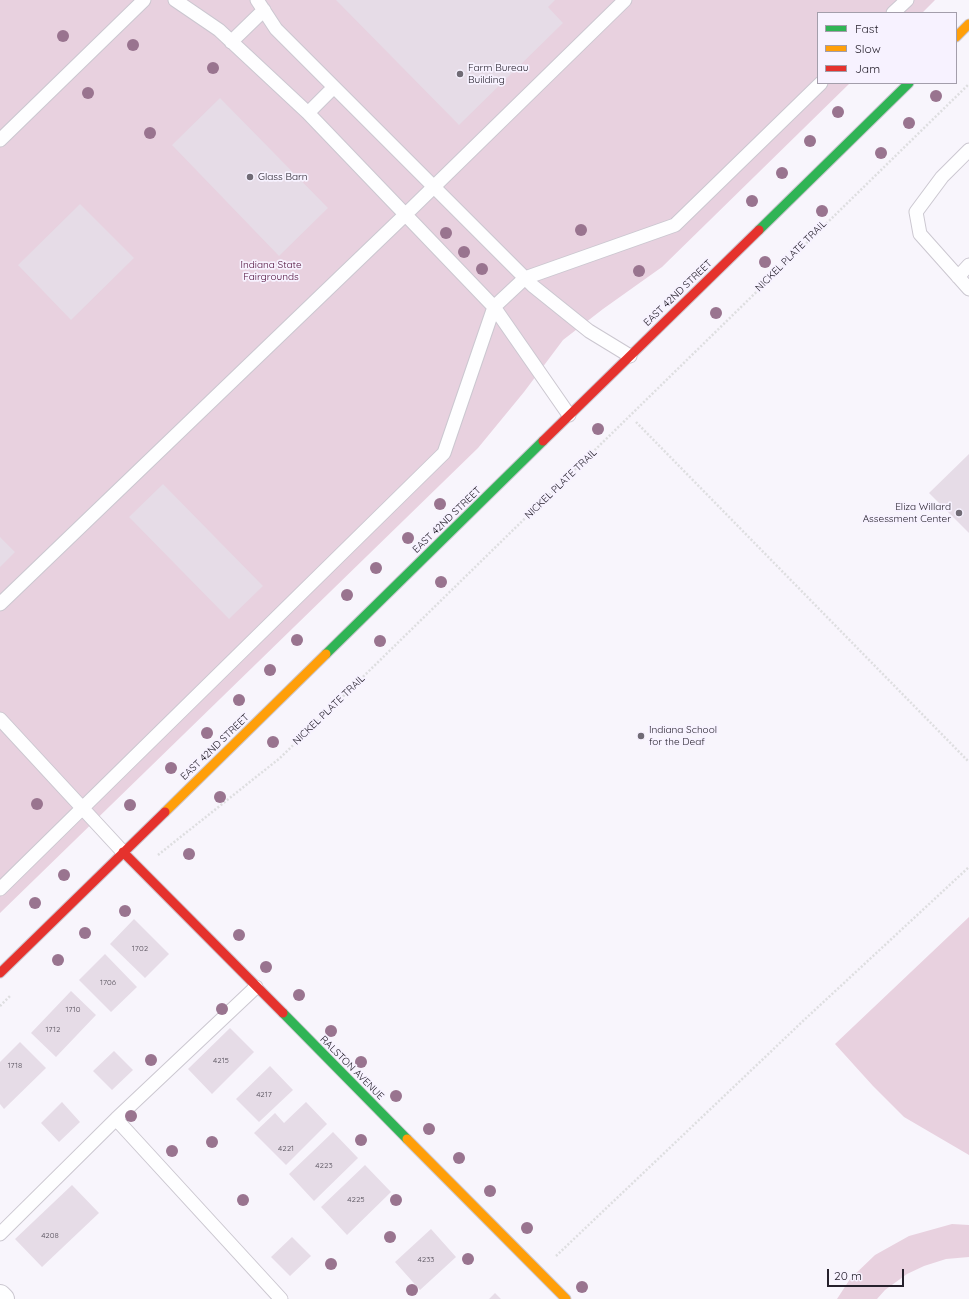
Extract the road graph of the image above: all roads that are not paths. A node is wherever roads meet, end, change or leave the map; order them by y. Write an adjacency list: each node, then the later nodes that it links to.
1 (144, 0): 14 (lane)
2 (174, 0): 9 (lane)
3 (625, 0): 16 (lane)
4 (907, 0): 6 (lane)
5 (261, 5): 9 (lane); 12 (lane)
6 (894, 12)
7 (969, 24): 8 (street)
8 (957, 36)
9 (232, 42): 13 (lane)
10 (820, 84): 20 (lane)
11 (908, 84): 23 (street, EAST 42ND STREET)
12 (334, 87): 13 (lane); 16 (lane)
13 (308, 112): 17 (lane)
14 (0, 140)
15 (969, 150): 19 (lane)
16 (433, 186): 17 (lane); 20 (lane)
17 (406, 214): 22 (lane); 25 (lane)
18 (969, 265): 19 (lane)
19 (958, 277): 21 (lane)
20 (525, 278): 22 (lane); 23 (lane)
21 (969, 289)
22 (494, 307): 24 (lane); 27 (lane)
23 (630, 356): 24 (street, EAST 42ND STREET)
24 (569, 415): 28 (street, EAST 42ND STREET)
25 (0, 604)
26 (0, 720): 27 (lane)
27 (83, 809): 28 (lane); 29 (lane)
28 (123, 852): 30 (street, EAST 42ND STREET); 31 (street, RALSTON AVENUE)
29 (0, 890)
30 (0, 973)
31 (256, 986): 32 (lane); 37 (street, RALSTON AVENUE)
32 (116, 1119): 33 (lane); 36 (lane)
33 (0, 1234)
34 (0, 1296): 35 (street)
35 (3, 1299)
36 (281, 1299)
37 (566, 1299)

